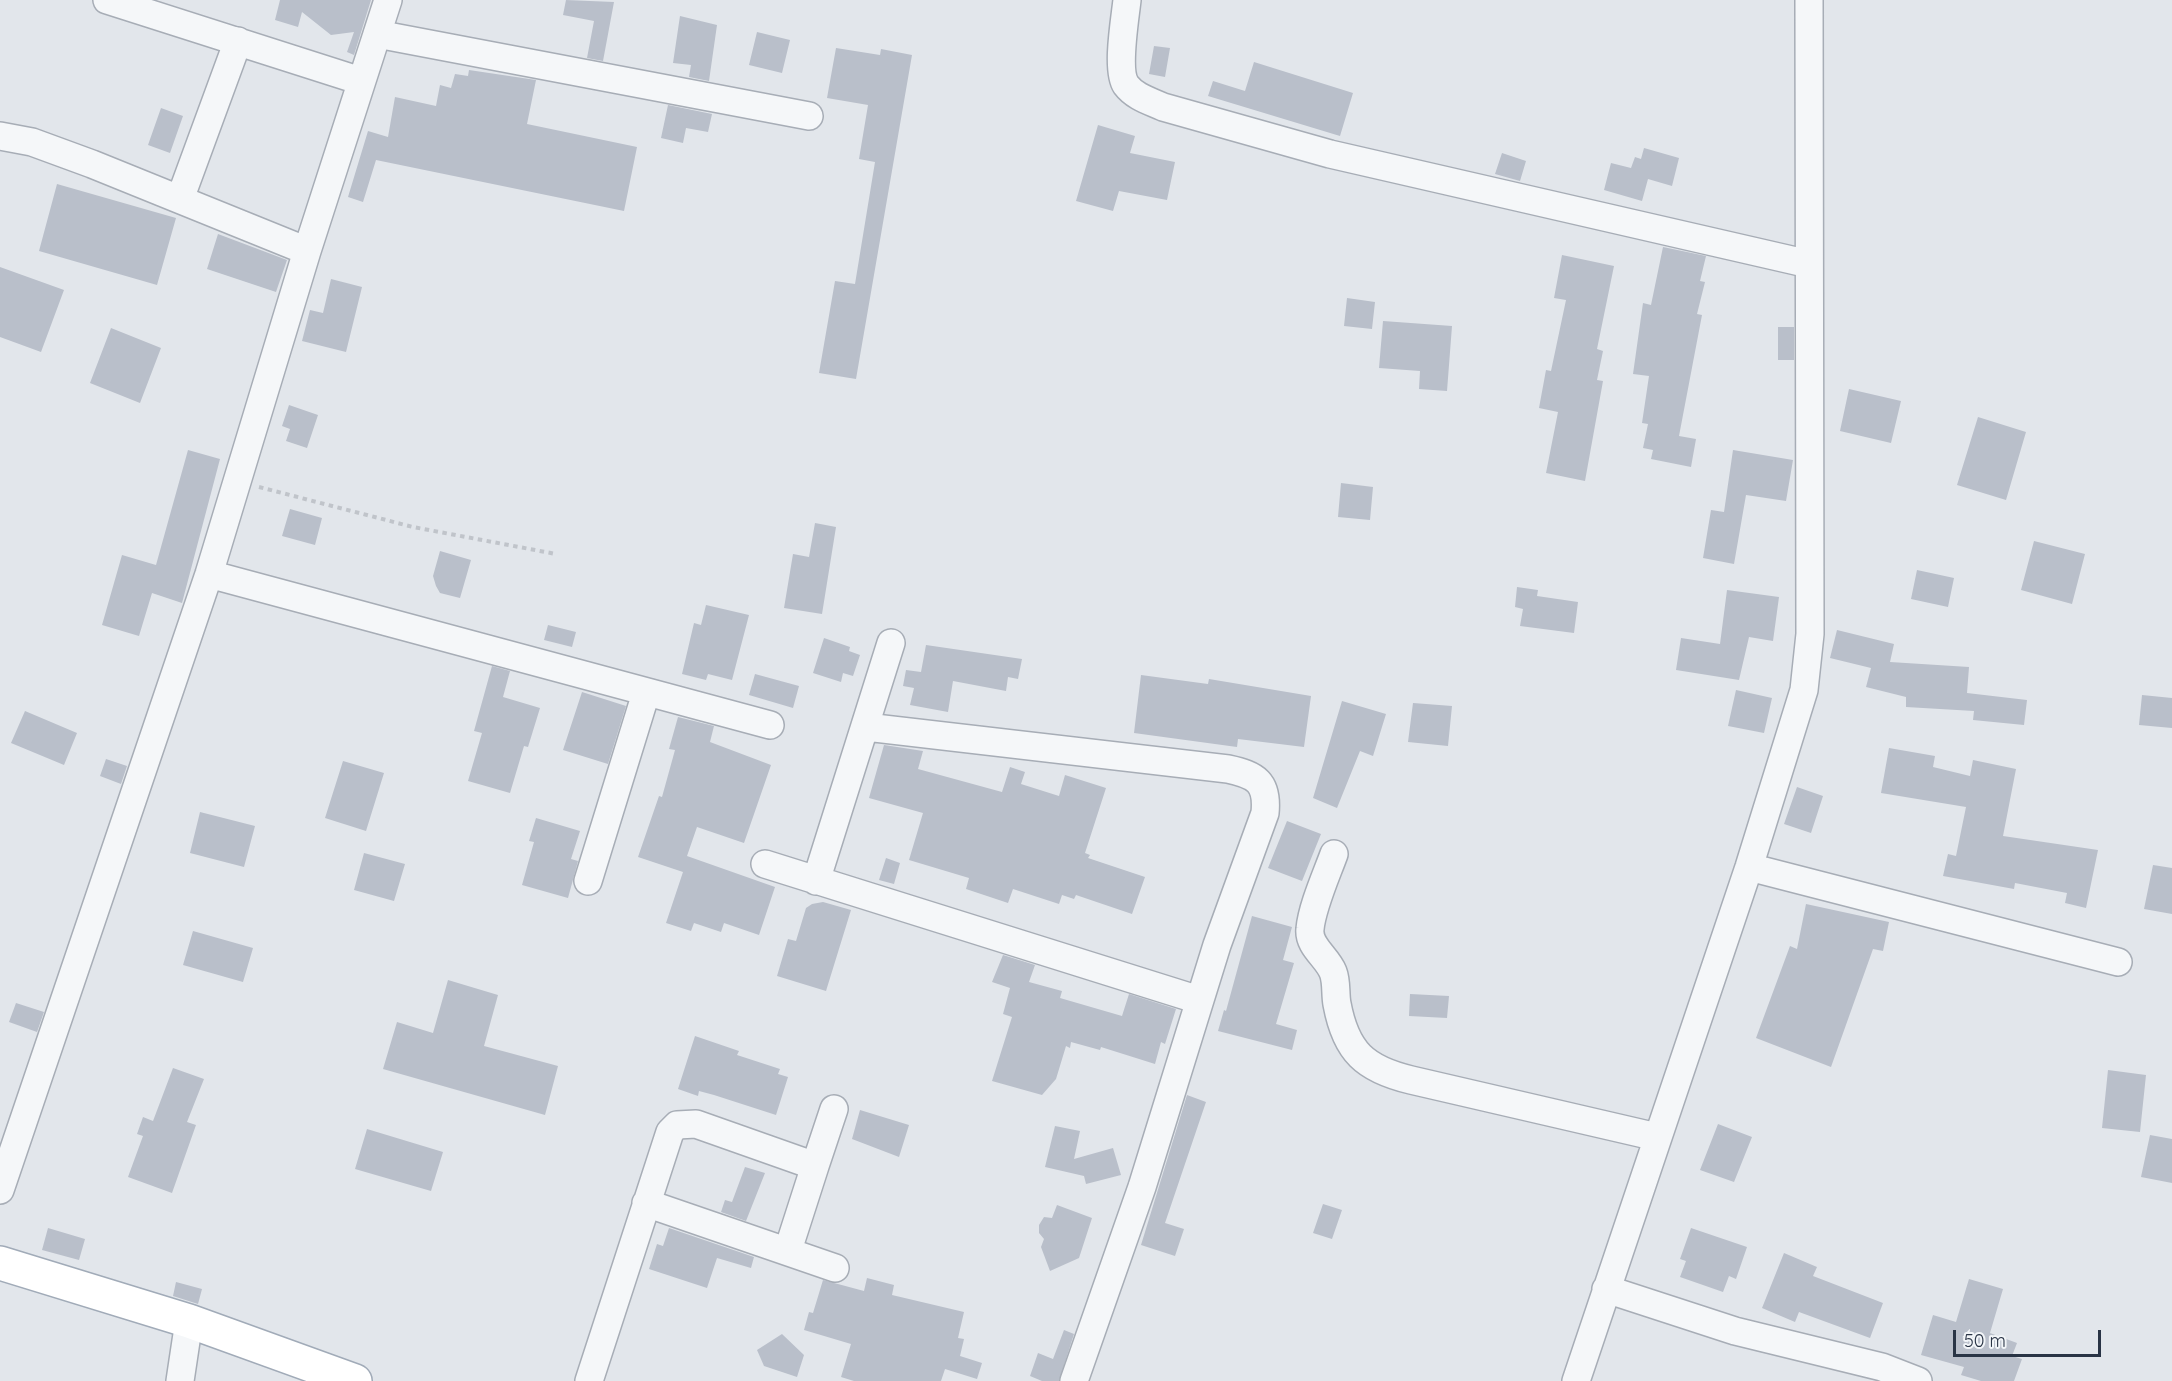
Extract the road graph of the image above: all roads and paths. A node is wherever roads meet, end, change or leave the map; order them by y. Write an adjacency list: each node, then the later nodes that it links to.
1 (107, 0): 6 (street)
2 (388, 0): 5 (street)
3 (1127, 0): 12 (street)
4 (1809, 0): 12 (street)
5 (377, 34): 7 (street); 8 (street)
6 (238, 41): 7 (street); 10 (street)
7 (361, 81): 11 (street)
8 (809, 116)
9 (0, 136): 10 (street)
10 (180, 199): 11 (street)
11 (307, 251): 13 (street)
12 (1809, 264): 22 (street)
13 (236, 479): 14 (path); 15 (street)
14 (556, 554)
15 (209, 574): 17 (street); 30 (street)
16 (891, 643): 19 (street)
17 (645, 693): 18 (street); 23 (street)
18 (770, 725)
19 (866, 727): 24 (street); 26 (street)
20 (1334, 854): 28 (street)
21 (765, 864): 24 (street)
22 (1749, 867): 25 (street); 28 (street)
23 (588, 881)
24 (816, 881): 26 (street)
25 (2118, 962)
26 (1199, 1000): 40 (street)
27 (834, 1109): 29 (street)
28 (1658, 1137): 35 (street)
29 (815, 1166): 31 (street); 32 (street)
30 (0, 1190)
31 (646, 1203): 32 (street); 39 (street)
32 (788, 1250): 34 (street)
33 (1, 1259): 36 (main road)
34 (835, 1268)
35 (1606, 1289): 41 (street); 42 (street)
36 (189, 1321): 37 (street); 38 (main road)
37 (180, 1381)
38 (355, 1381)
39 (589, 1381)
40 (1074, 1381)
41 (1575, 1381)
42 (1918, 1381)

